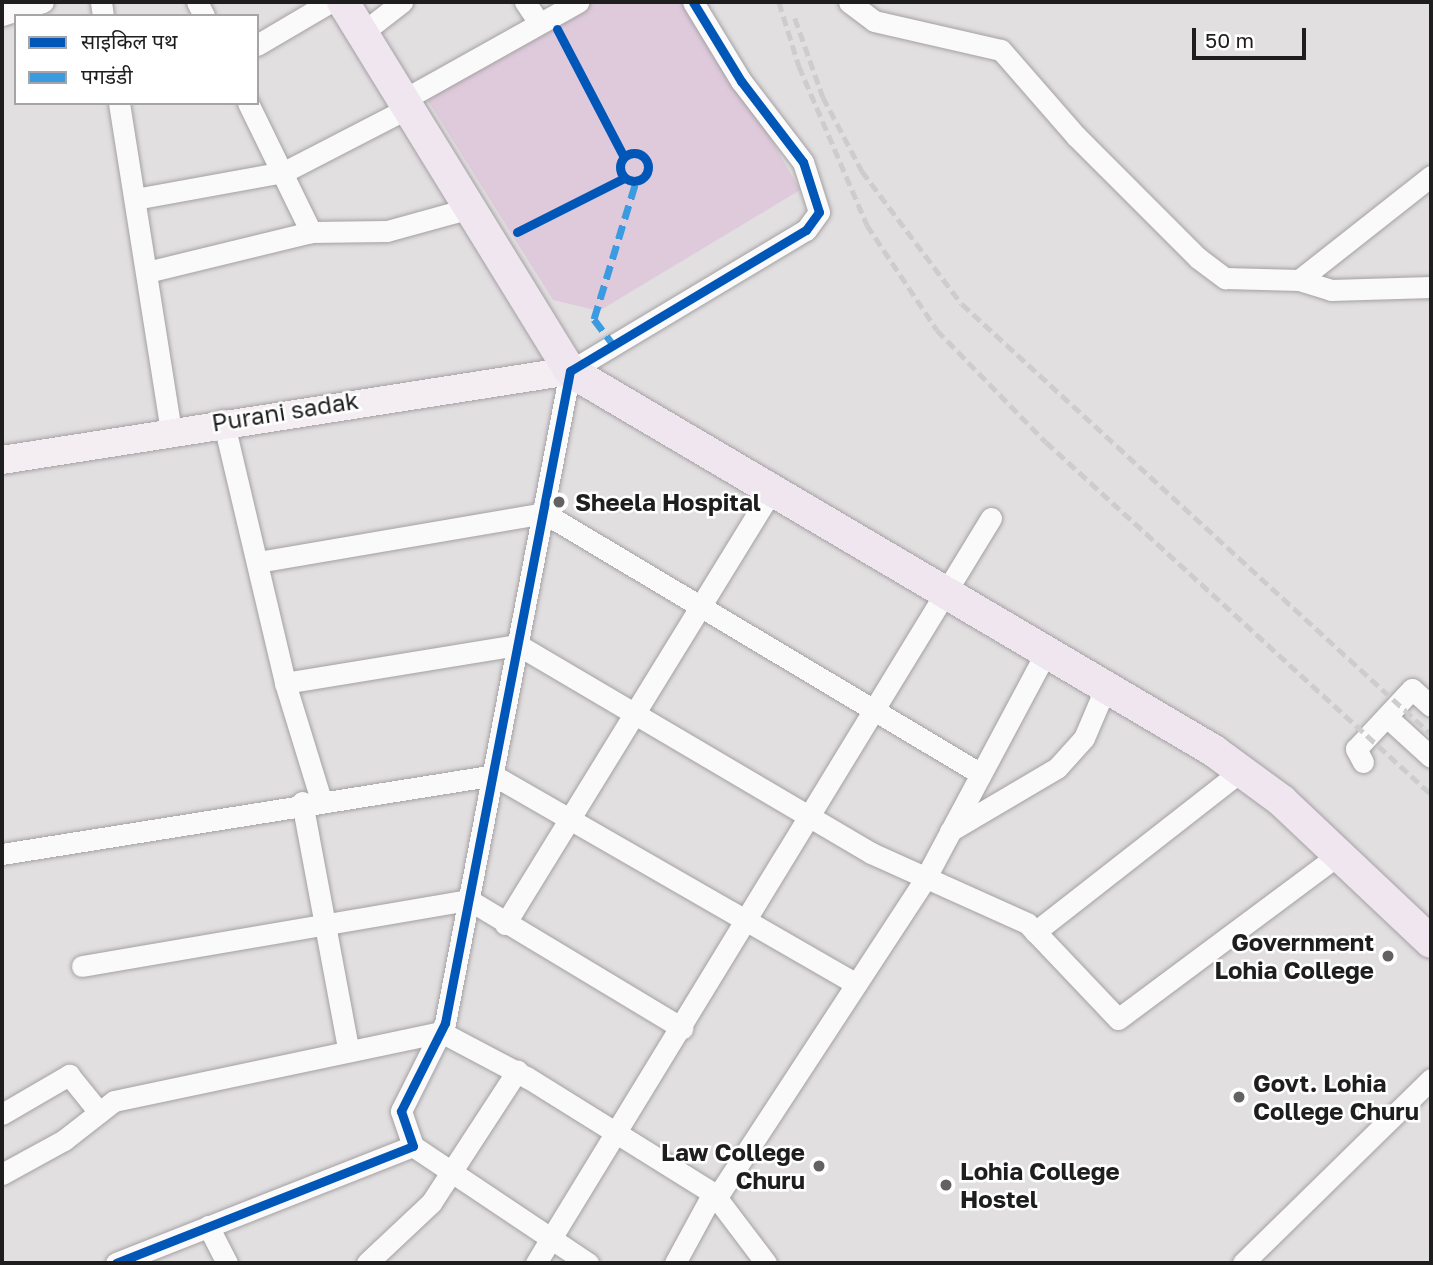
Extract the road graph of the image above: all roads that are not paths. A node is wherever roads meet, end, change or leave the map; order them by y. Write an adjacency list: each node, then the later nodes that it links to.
1 (43, 2): 9 (street)
2 (330, 2): 12 (street)
3 (343, 2): 11 (highway)
4 (402, 2): 11 (street)
5 (526, 2): 10 (street)
6 (578, 2): 10 (street)
7 (693, 2): 24 (street)
8 (849, 2): 22 (street)
9 (2, 15)
10 (539, 23): 13 (street)
11 (362, 33): 13 (highway)
12 (259, 44)
13 (406, 104): 16 (street); 19 (highway)
14 (123, 105): 18 (street)
15 (249, 105): 16 (street)
16 (284, 172): 18 (street); 20 (street)
17 (1431, 176): 22 (street)
18 (135, 199): 21 (street)
19 (470, 208): 20 (street); 24 (highway)
20 (311, 232): 21 (street)
21 (147, 272): 26 (street)
22 (1299, 279): 23 (street)
23 (1431, 287)
24 (570, 371): 25 (main road, Purani sadak); 28 (highway); 29 (street)
25 (223, 420): 26 (main road, Purani sadak); 31 (street)
26 (171, 430): 27 (main road, Purani sadak)
27 (2, 460)
28 (772, 490): 32 (highway); 33 (street)
29 (544, 513): 31 (street); 33 (street); 34 (street)
30 (991, 518): 32 (street)
31 (258, 562): 36 (street)
32 (947, 592): 35 (highway); 40 (street)
33 (701, 607): 39 (street); 40 (street)
34 (518, 645): 36 (street); 39 (street); 46 (street)
35 (1048, 649): 37 (highway); 45 (street)
36 (285, 683): 47 (street)
37 (1107, 684): 44 (highway); 50 (street)
38 (1431, 706): 41 (street)
39 (636, 712): 48 (street); 49 (street)
40 (876, 713): 45 (street); 48 (street)
41 (1387, 717): 42 (street); 43 (street)
42 (1431, 757)
43 (1363, 762)
44 (1241, 771): 51 (highway); 58 (street)
45 (981, 774): 50 (street)
46 (493, 775): 47 (street); 49 (street); 54 (street)
47 (311, 801): 52 (street); 55 (street)
48 (813, 814): 53 (street); 56 (street)
49 (569, 821): 56 (street); 57 (street)
50 (950, 831): 53 (street)
51 (1339, 854): 58 (street); 59 (highway)
52 (2, 855)
53 (925, 879): 58 (street); 61 (street)
54 (469, 900): 55 (street); 57 (street); 63 (street)
55 (326, 923): 60 (street); 64 (street)
56 (746, 923): 61 (street); 62 (street)
57 (505, 924): 62 (street)
58 (1035, 932)
59 (1431, 942)
60 (82, 966)
61 (856, 984): 73 (street)
62 (682, 1028): 69 (street)
63 (441, 1032): 64 (street); 65 (street); 70 (street)
64 (348, 1048): 67 (street)
65 (517, 1071): 69 (street); 71 (street)
66 (1431, 1079): 83 (street)
67 (99, 1112): 68 (street); 72 (street)
68 (2, 1114)
69 (618, 1133): 73 (street); 75 (street)
70 (413, 1146): 71 (street); 74 (street)
71 (448, 1171): 75 (street); 78 (street)
72 (2, 1174)
73 (715, 1195): 81 (street); 82 (street)
74 (208, 1226): 76 (street); 77 (street)
75 (550, 1241): 79 (street); 80 (street)
76 (116, 1263)
77 (227, 1263)
78 (366, 1263)
79 (536, 1263)
80 (588, 1263)
81 (675, 1263)
82 (766, 1263)
83 (1243, 1263)

